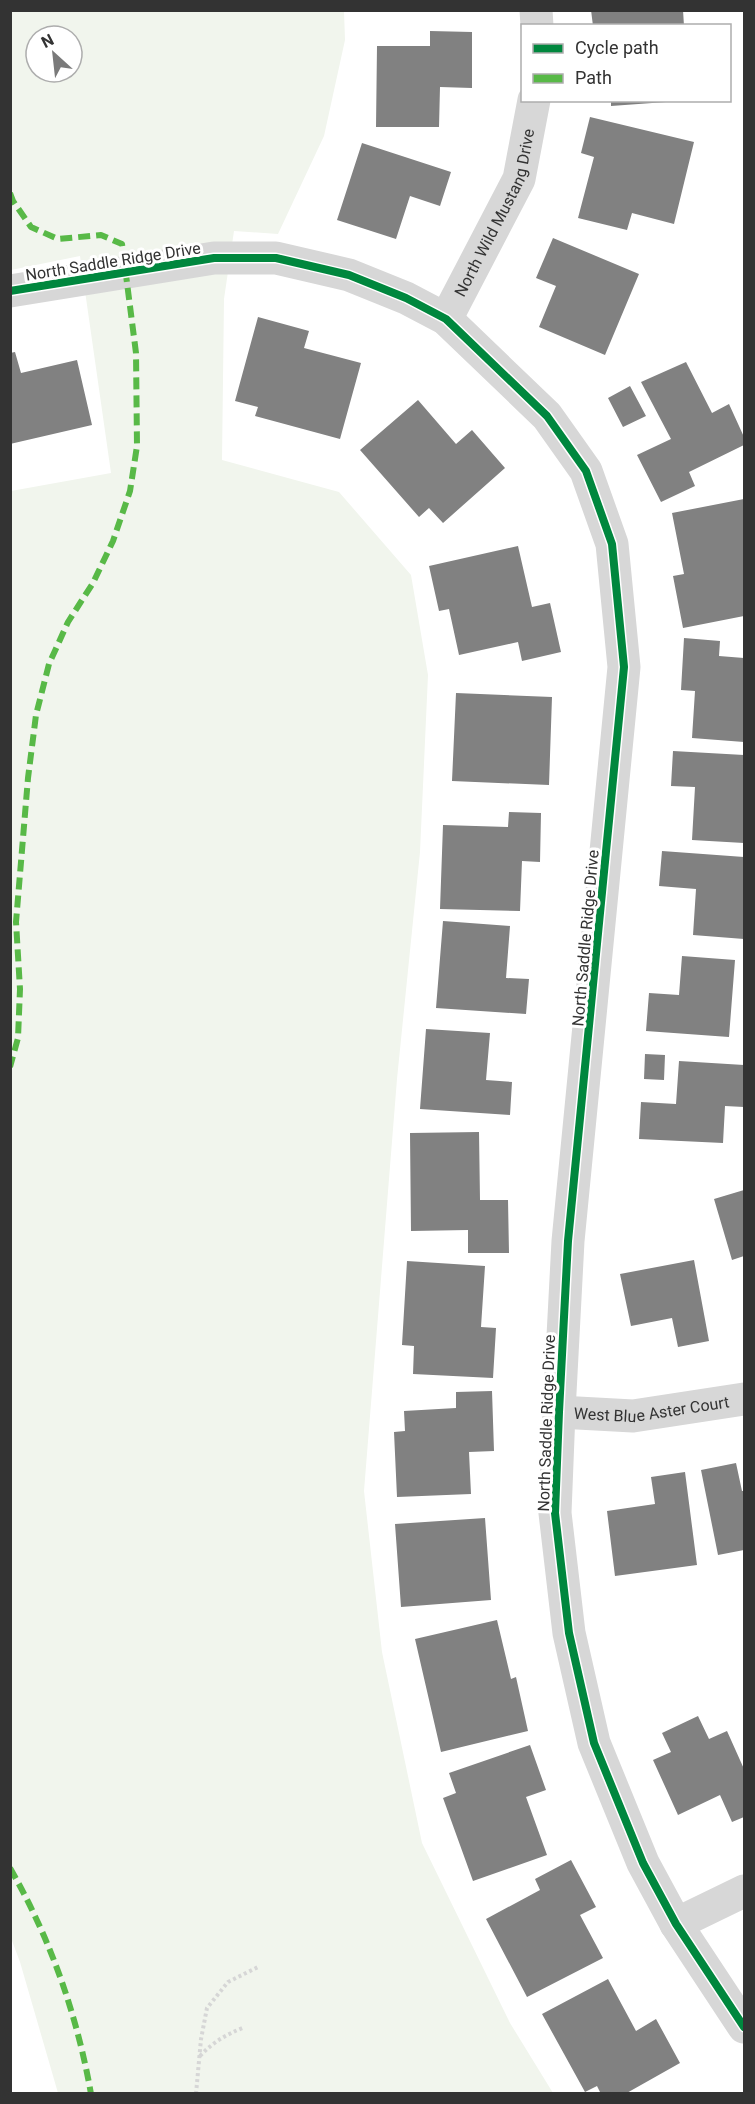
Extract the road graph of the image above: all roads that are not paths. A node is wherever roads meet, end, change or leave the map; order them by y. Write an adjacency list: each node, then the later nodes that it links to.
1 (534, 102): 3 (street, North Wild Mustang Drive)
2 (10, 291): 3 (street, North Saddle Ridge Drive)
3 (446, 319): 5 (street, North Saddle Ridge Drive)
4 (744, 1399): 5 (street, West Blue Aster Court)
5 (559, 1412): 7 (street, North Saddle Ridge Drive)
6 (744, 1891): 7 (street)
7 (676, 1924): 8 (street, North Saddle Ridge Drive)
8 (744, 2027)

